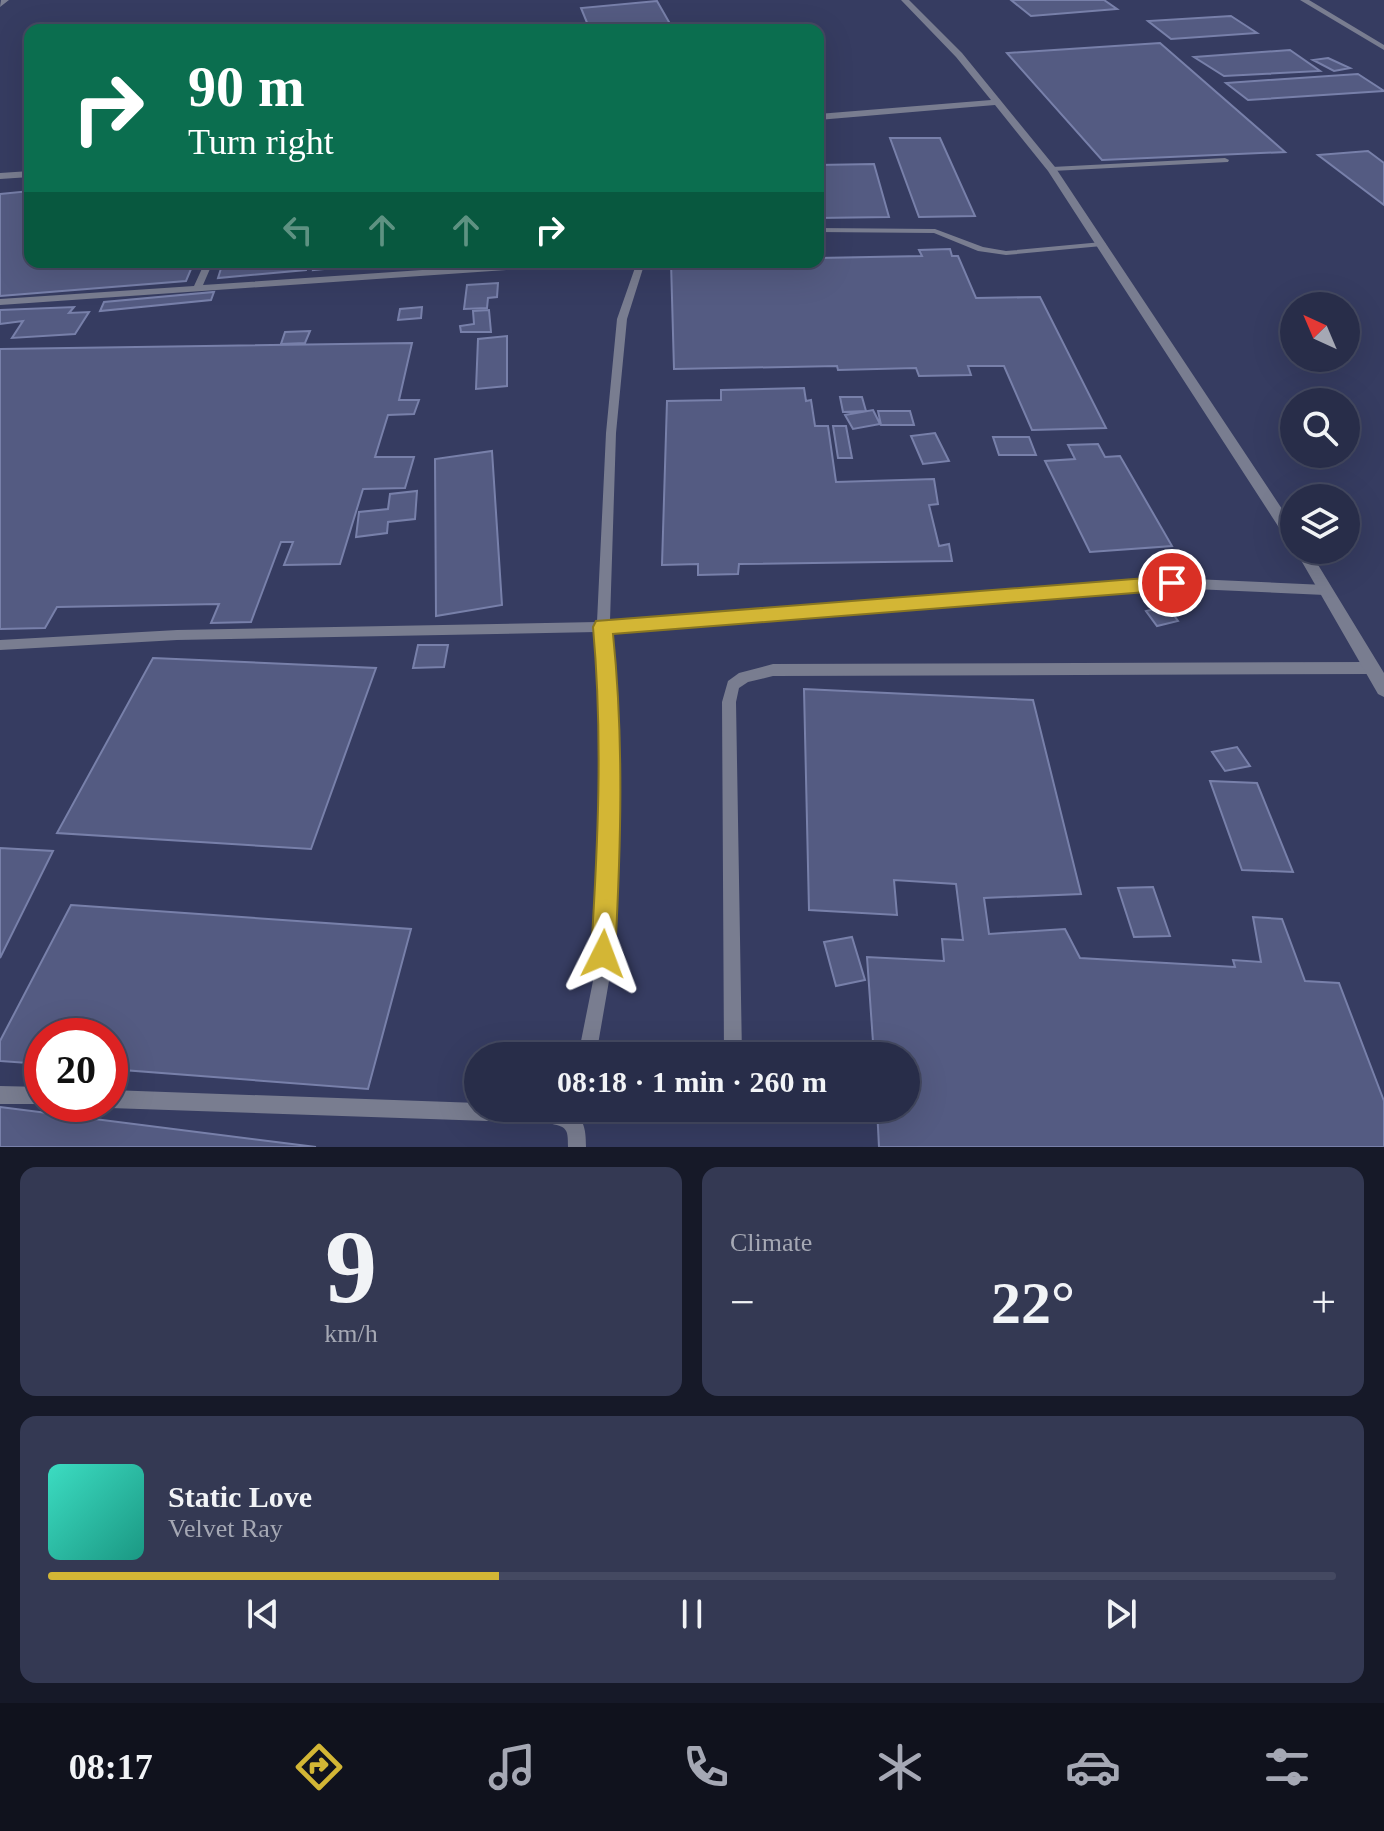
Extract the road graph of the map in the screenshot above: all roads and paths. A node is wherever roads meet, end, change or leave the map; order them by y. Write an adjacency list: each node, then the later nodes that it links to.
1 (5, 0): 4 (street)
2 (905, 0): 6 (street)
3 (1304, 0): 5 (street)
4 (0, 5)
5 (1384, 48)
6 (997, 102): 7 (street); 9 (street)
7 (824, 116)
8 (1225, 160): 9 (lane)
9 (1052, 169): 13 (street)
10 (24, 174): 11 (street)
11 (0, 176)
12 (824, 230): 13 (lane)
13 (1102, 244): 21 (street)
14 (206, 268): 19 (lane)
15 (345, 268): 18 (lane)
16 (477, 268): 18 (lane)
17 (639, 268): 24 (lane)
18 (343, 276): 19 (lane)
19 (197, 288): 20 (lane)
20 (0, 302)
21 (1280, 517)
22 (1309, 564): 23 (street)
23 (1325, 590): 24 (lane); 26 (street)
24 (603, 627): 25 (lane); 28 (lane)
25 (0, 645)
26 (1371, 668): 27 (street); 29 (lane)
27 (1384, 689)
28 (590, 1042)
29 (733, 1042)
30 (0, 1095): 31 (lane)
31 (24, 1096)
32 (128, 1100): 33 (lane)
33 (464, 1110)
34 (574, 1122): 35 (lane)
35 (577, 1147)

